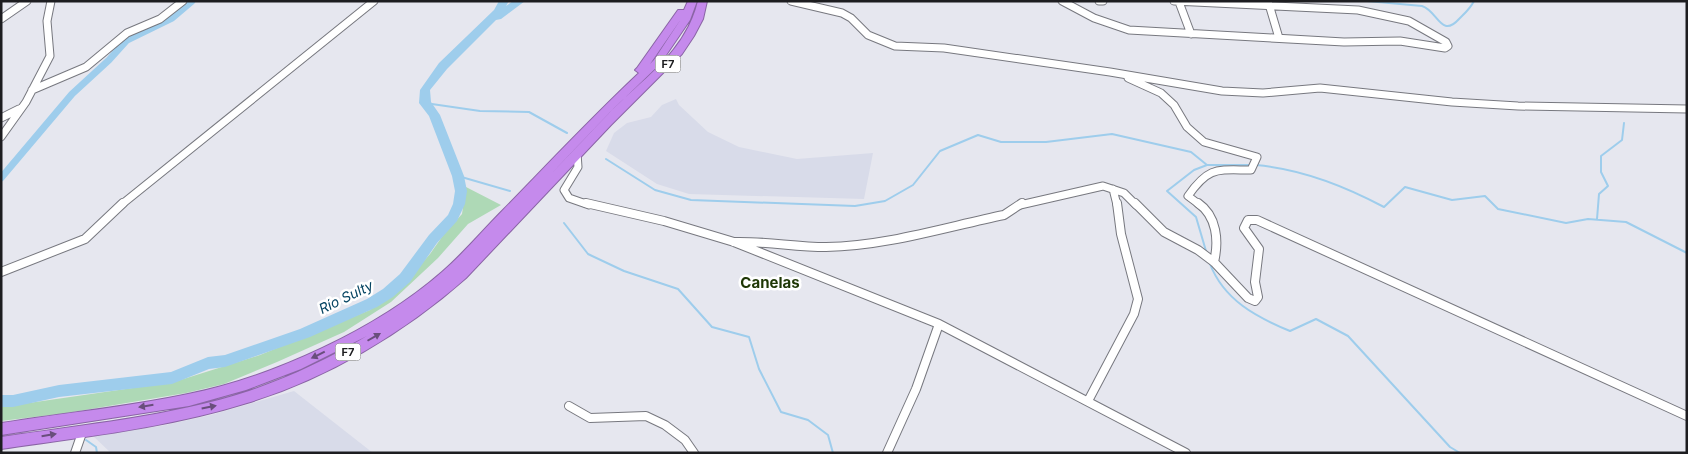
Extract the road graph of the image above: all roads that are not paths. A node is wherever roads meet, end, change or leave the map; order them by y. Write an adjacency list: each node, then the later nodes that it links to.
1 (27, 1): 16 (street)
2 (51, 1): 20 (street)
3 (183, 1): 20 (street)
4 (374, 1): 30 (street)
5 (690, 1): 21 (highway, F7); 21 (highway, F7)
6 (703, 1): 26 (highway, F7)
7 (791, 1): 19 (street)
8 (1062, 1): 17 (street)
9 (1099, 1): 10 (street)
10 (1103, 1)
11 (1174, 1): 13 (street)
12 (1348, 1): 15 (street)
13 (1179, 2): 14 (street); 17 (street)
14 (1269, 3): 15 (street); 18 (street)
15 (1356, 9): 18 (street)
16 (1, 19)
17 (1191, 34): 18 (street)
18 (1279, 38)
19 (1110, 72): 23 (street); 29 (street)
20 (32, 90): 22 (street)
21 (624, 92): 35 (highway, F7, one-way to 35)
22 (20, 109): 24 (street); 25 (street)
23 (1687, 109)
24 (1, 118)
25 (1, 136)
26 (577, 154): 28 (street); 36 (highway, F7, one-way to 26)
27 (1113, 189): 28 (street); 29 (street); 32 (street)
28 (734, 242): 31 (street)
29 (1214, 262): 34 (street)
30 (1, 272)
31 (940, 324): 32 (street); 40 (street)
32 (1088, 401): 41 (street)
33 (569, 406): 39 (street)
34 (1687, 416)
35 (1, 429)
36 (83, 430): 37 (highway, F7, one-way to 36); 38 (street)
37 (1, 443)
38 (75, 453)
39 (694, 453)
40 (887, 453)
41 (1186, 453)

